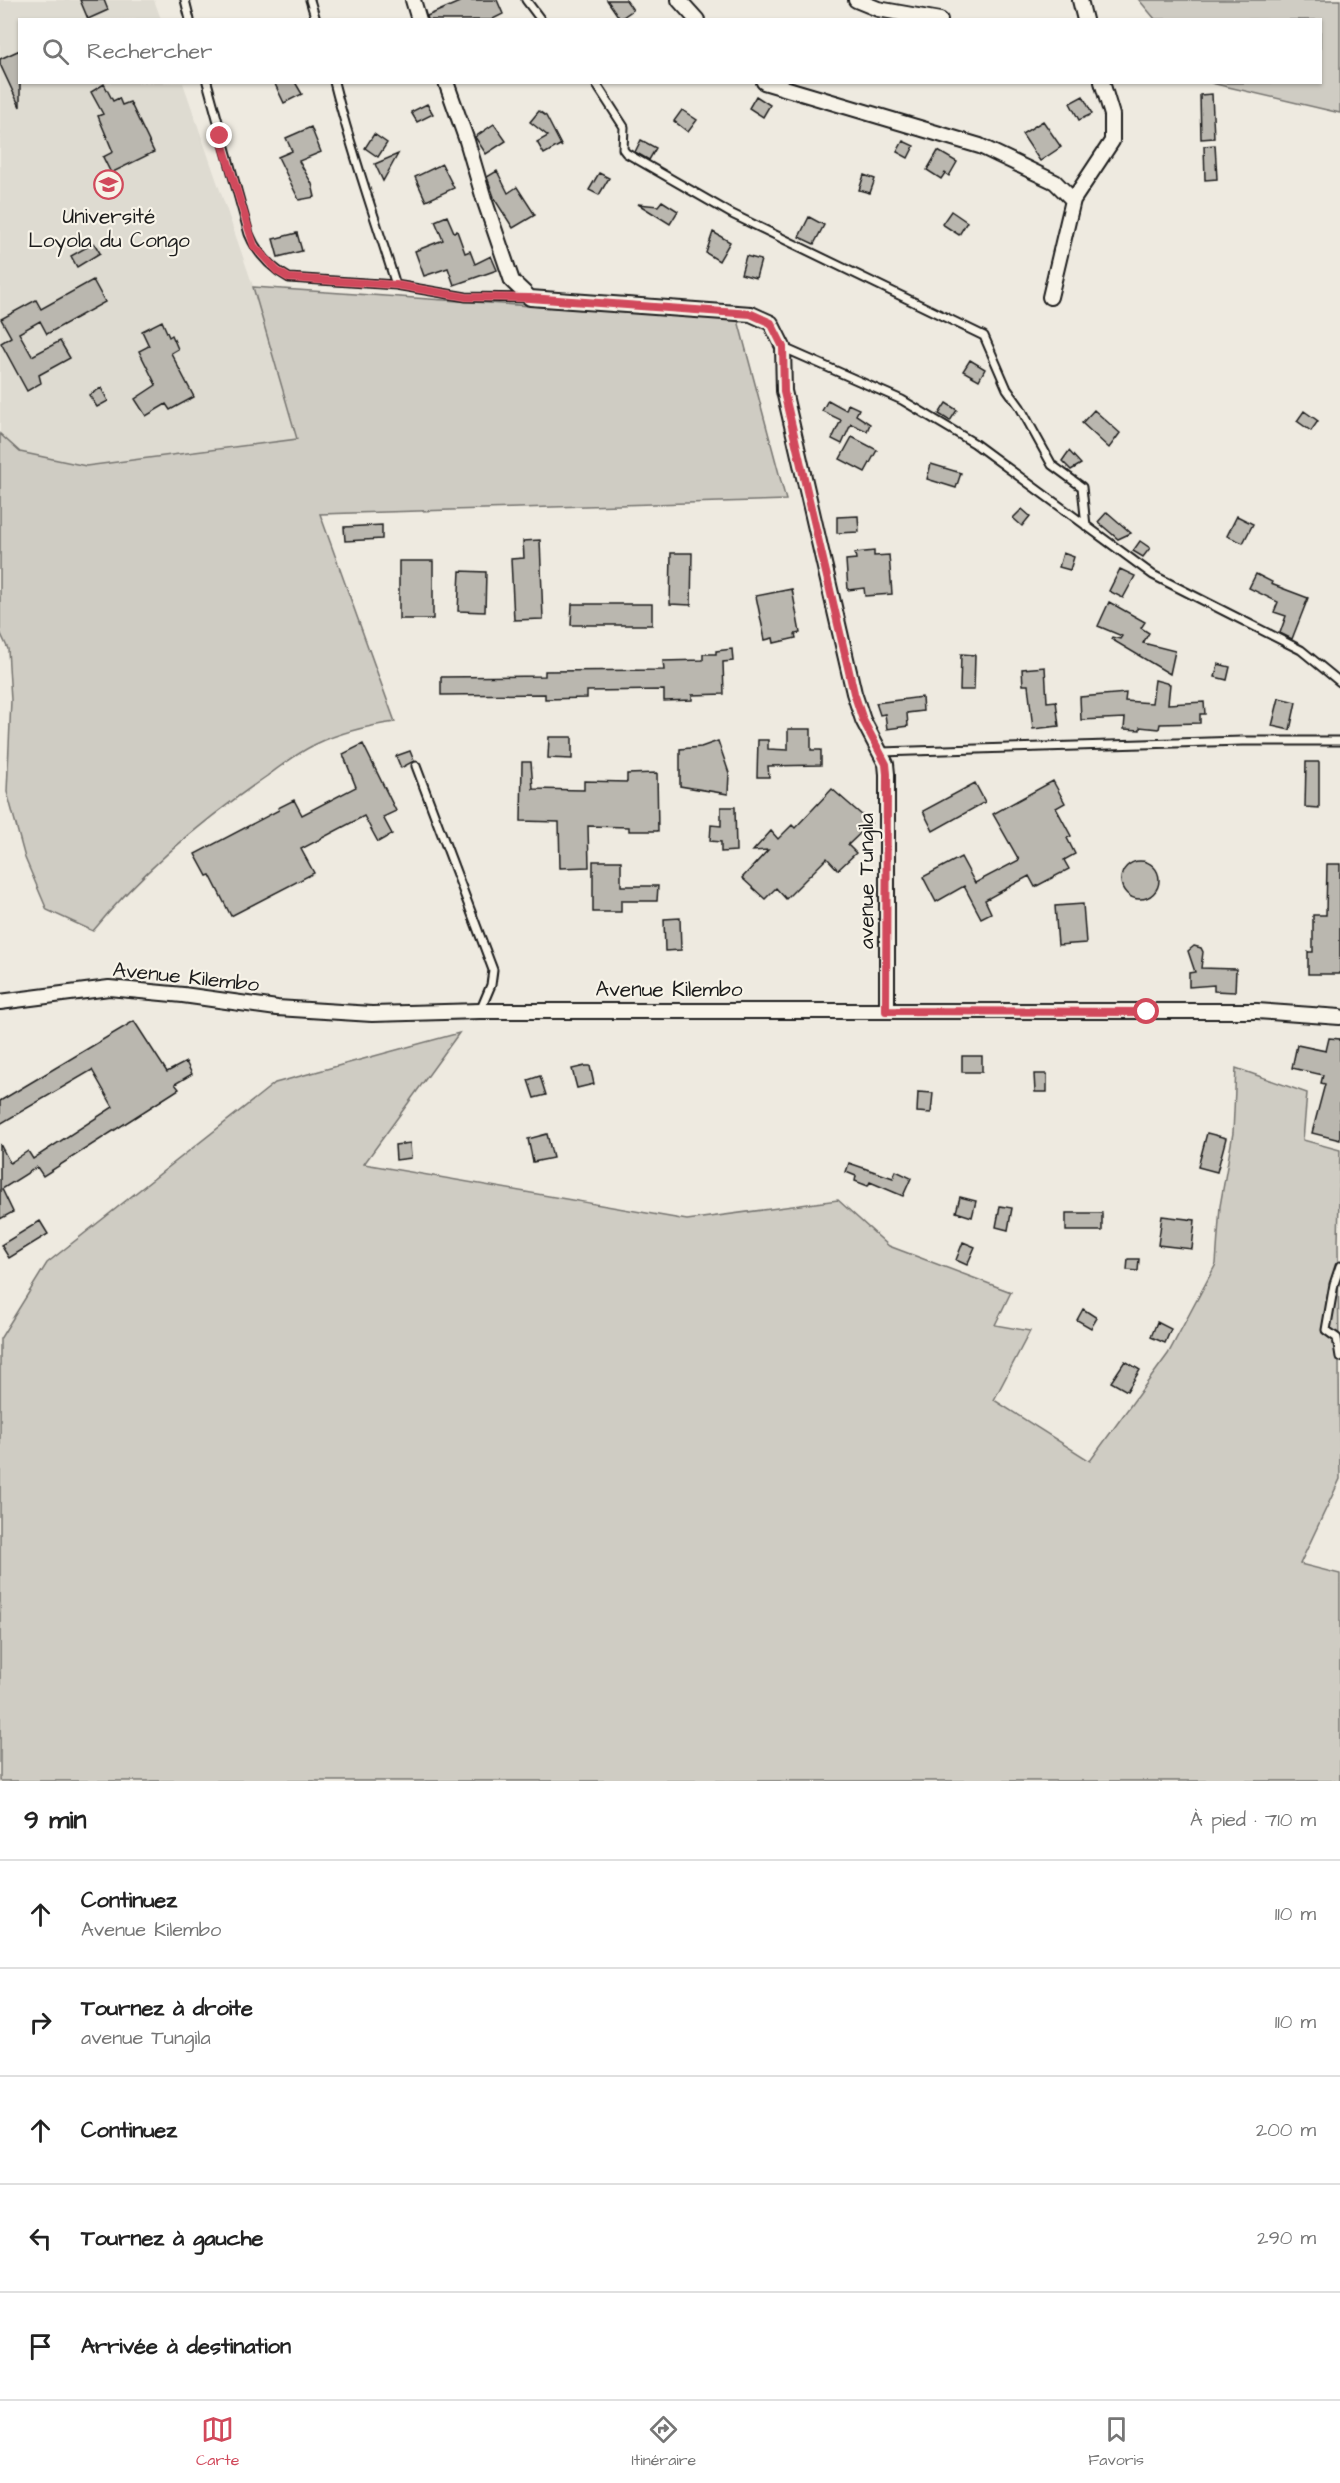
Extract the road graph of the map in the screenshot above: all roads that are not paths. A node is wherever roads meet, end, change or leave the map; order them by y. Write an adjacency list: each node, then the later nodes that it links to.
1 (185, 0): 8 (lane)
2 (310, 0): 9 (lane)
3 (413, 0): 10 (street)
4 (526, 0): 11 (lane)
5 (679, 0): 12 (street)
6 (856, 0): 13 (street)
7 (1080, 0): 14 (street)
8 (190, 18)
9 (315, 18)
10 (418, 18)
11 (540, 18)
12 (695, 18)
13 (929, 18)
14 (1084, 18)
15 (208, 84): 22 (lane)
16 (334, 84): 22 (lane)
17 (447, 84): 24 (street)
18 (596, 84): 26 (lane)
19 (771, 84): 21 (street)
20 (1102, 84): 21 (street)
21 (1073, 200): 23 (street)
22 (396, 285): 24 (lane)
23 (1050, 297)
24 (530, 298): 25 (street)
25 (783, 347): 26 (lane); 29 (street, avenue Tungila)
26 (1086, 526): 27 (lane)
27 (1340, 682)
28 (1340, 741): 29 (lane)
29 (881, 752): 33 (street, avenue Tungila)
30 (416, 766): 32 (lane)
31 (0, 1002): 32 (street, Avenue Kilembo)
32 (480, 1011): 33 (street, Avenue Kilembo)
33 (886, 1011): 34 (street, Avenue Kilembo)
34 (1340, 1017)
35 (1340, 1266): 36 (lane)
36 (1340, 1357)

